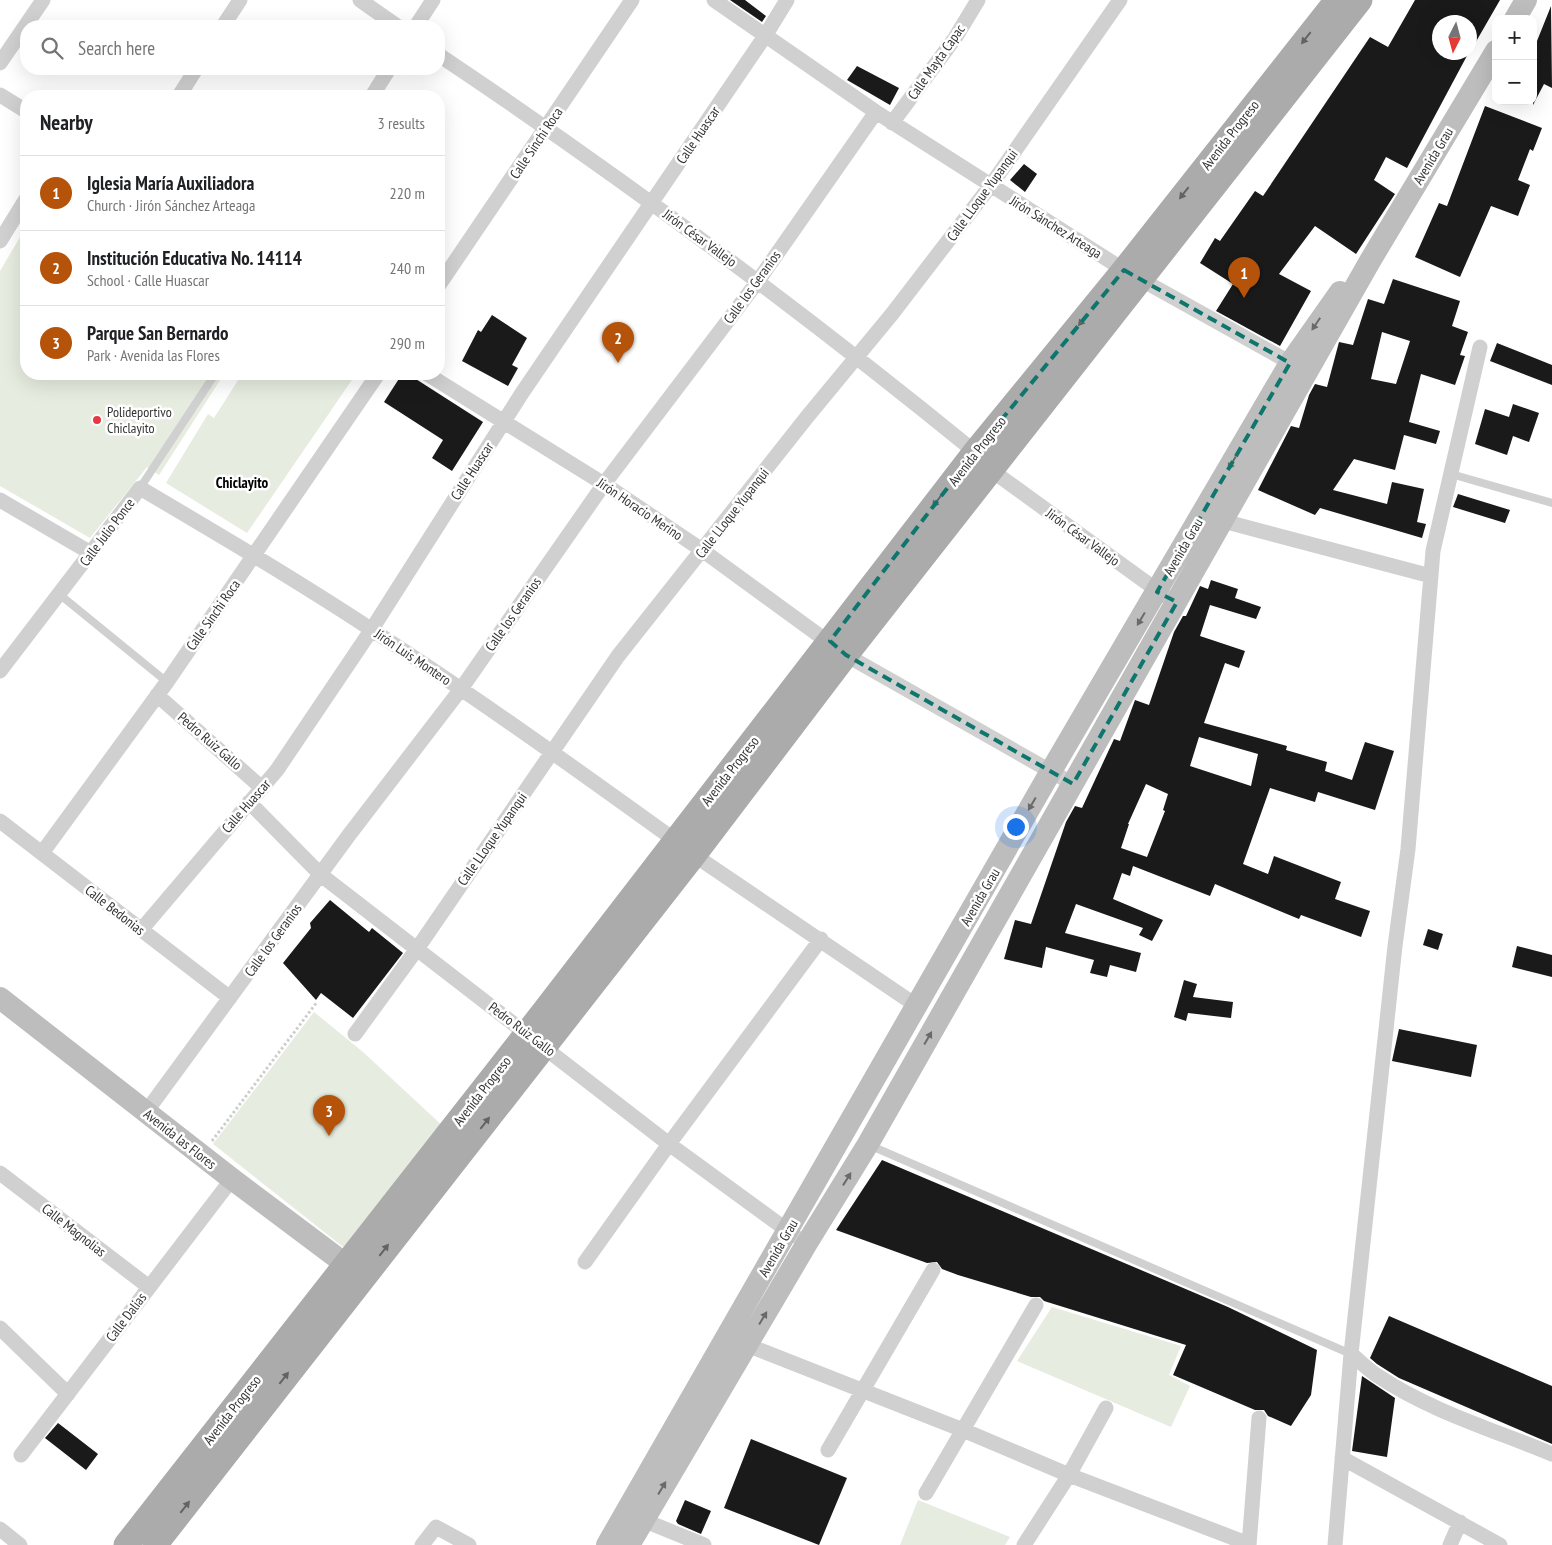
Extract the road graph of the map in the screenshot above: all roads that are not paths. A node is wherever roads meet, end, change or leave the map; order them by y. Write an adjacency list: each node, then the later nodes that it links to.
1 (43, 0): 14 (street)
2 (240, 0): 15 (street)
3 (360, 0): 16 (street)
4 (433, 0): 17 (street)
5 (632, 0): 31 (street, Calle Sinchi Roca)
6 (714, 0): 19 (street, Jirón Sánchez Arteaga)
7 (787, 0): 19 (street, Calle Huascar)
8 (978, 0): 30 (street, Calle Mayta Capac)
9 (1120, 0): 32 (street, Calle LLoque Yupanqui)
10 (1337, 0): 36 (main road, Avenida Progreso, one-way to 36)
11 (1360, 0): 36 (main road, Avenida Progreso)
12 (1526, 0): 13 (street)
13 (1517, 15)
14 (29, 20)
15 (227, 20)
16 (388, 20)
17 (420, 20)
18 (20, 34): 22 (street)
19 (766, 36): 29 (street, Jirón Sánchez Arteaga); 33 (street, Calle Huascar)
20 (1492, 58): 41 (street, Avenida Grau)
21 (445, 59): 31 (street, Jirón César Vallejo)
22 (0, 63)
23 (192, 75): 25 (street)
24 (385, 75): 26 (street)
25 (183, 90)
26 (376, 90)
27 (0, 95): 28 (street)
28 (20, 107)
29 (876, 112): 30 (street, Jirón Sánchez Arteaga); 38 (street, Calle los Geranios)
30 (892, 123): 32 (street, Jirón Sánchez Arteaga)
31 (546, 127): 33 (street, Jirón César Vallejo); 37 (street, Calle Sinchi Roca)
32 (991, 185): 36 (street, Jirón Sánchez Arteaga); 40 (street, Calle LLoque Yupanqui)
33 (651, 203): 38 (street, Jirón César Vallejo); 45 (street, Calle Huascar)
34 (20, 209): 35 (street)
35 (0, 241)
36 (1132, 274): 41 (street, Jirón Sánchez Arteaga); 46 (main road, Avenida Progreso)
37 (445, 276)
38 (758, 280): 40 (street, Jirón César Vallejo); 48 (street, Calle los Geranios)
39 (1480, 347): 47 (street)
40 (857, 356): 46 (street, Jirón César Vallejo); 53 (street, Calle LLoque Yupanqui)
41 (1299, 368): 52 (street, Avenida Grau); 57 (street, Avenida Grau, one-way to 57)
42 (211, 380): 49 (lane)
43 (374, 380): 55 (street, Calle Sinchi Roca)
44 (437, 380): 45 (street, Jirón Horacio Merino)
45 (504, 421): 48 (street, Jirón Horacio Merino); 60 (street, Calle Huascar)
46 (983, 461): 57 (street, Jirón César Vallejo); 61 (main road, Avenida Progreso)
47 (1451, 474): 51 (lane); 56 (street)
48 (604, 484): 53 (street, Jirón Horacio Merino); 64 (street, Calle los Geranios)
49 (140, 488): 54 (street, Calle Julio Ponce); 55 (street, Jirón Luis Montero)
50 (0, 500): 54 (street)
51 (1552, 503)
52 (1224, 521): 56 (street); 59 (street, Avenida Grau)
53 (702, 550): 61 (street, Jirón Horacio Merino); 66 (street, Calle LLoque Yupanqui)
54 (91, 554): 58 (street, Calle Julio Ponce)
55 (254, 555): 60 (street, Jirón Luis Montero); 63 (street, Calle Sinchi Roca)
56 (1431, 576): 97 (street)
57 (1157, 592): 59 (street, Jirón César Vallejo); 67 (street, Avenida Grau, one-way to 67)
58 (59, 594): 62 (street, Calle Julio Ponce); 63 (lane)
59 (1177, 602): 68 (street, Avenida Grau)
60 (372, 629): 64 (street, Jirón Luis Montero); 69 (street, Calle Huascar)
61 (838, 648): 67 (street, Jirón Horacio Merino); 72 (main road, Avenida Progreso)
62 (0, 671)
63 (167, 682): 65 (street, Calle Sinchi Roca)
64 (461, 689): 66 (street, Jirón Luis Montero); 74 (street, Calle los Geranios)
65 (157, 695): 69 (street, Pedro Ruiz Gallo); 73 (street, Calle Sinchi Roca)
66 (553, 752): 72 (street, Jirón Luis Montero); 77 (street, Calle LLoque Yupanqui)
67 (1051, 771): 68 (street, Jirón Horacio Merino); 80 (street, Avenida Grau, one-way to 80)
68 (1073, 784): 85 (street, Avenida Grau, one-way to 68)
69 (262, 788): 70 (street, Calle Huascar)
70 (248, 802): 74 (street, Pedro Ruiz Gallo); 75 (street, Calle Huascar)
71 (0, 821): 73 (street, Calle Bedonias)
72 (685, 848): 76 (street, Jirón Luis Montero); 82 (main road, Avenida Progreso)
73 (42, 853): 75 (street, Calle Bedonias)
74 (321, 875): 77 (street, Pedro Ruiz Gallo); 79 (street, Calle los Geranios)
75 (142, 930): 79 (street, Calle Bedonias)
76 (821, 939): 80 (street, Jirón Luis Montero); 84 (street)
77 (417, 949): 81 (street, Calle LLoque Yupanqui); 82 (street, Pedro Ruiz Gallo)
78 (0, 998): 83 (street, Avenida las Flores)
79 (230, 998): 83 (street, Calle los Geranios)
80 (917, 1006): 88 (street, Avenida Grau)
81 (355, 1034)
82 (536, 1040): 84 (street, Pedro Ruiz Gallo); 92 (main road, Avenida Progreso)
83 (146, 1112): 87 (street, Avenida las Flores)
84 (669, 1144): 88 (street, Pedro Ruiz Gallo); 90 (street)
85 (868, 1144): 89 (street, Avenida Grau, one-way to 85); 97 (lane)
86 (0, 1173): 93 (street, Calle Magnolias)
87 (232, 1179): 92 (street, Avenida las Flores); 93 (street, Calle Dalias)
88 (788, 1232): 89 (street, Pedro Ruiz Gallo); 117 (street, Avenida Grau)
89 (807, 1243): 96 (street, Avenida Grau, one-way to 89)
90 (585, 1262)
91 (933, 1270): 98 (street)
92 (355, 1271): 113 (main road, Avenida Progreso); 114 (main road, Avenida Progreso, one-way to 92)
93 (149, 1287): 99 (street, Calle Dalias)
94 (1036, 1305): 102 (street)
95 (0, 1328): 99 (street)
96 (747, 1345): 98 (street); 109 (street, Avenida Grau, one-way to 96)
97 (1351, 1354): 104 (street); 106 (street)
98 (863, 1390): 102 (street); 103 (street)
99 (68, 1394): 105 (street, Calle Dalias)
100 (1106, 1408): 107 (street)
101 (1259, 1418): 121 (street)
102 (963, 1430): 107 (street); 108 (street)
103 (828, 1450)
104 (1552, 1454)
105 (22, 1455)
106 (1342, 1458): 110 (street); 122 (street)
107 (1069, 1475): 120 (street); 121 (street)
108 (926, 1492)
109 (643, 1520): 118 (street, Avenida Grau); 119 (street)
110 (1460, 1522): 123 (street); 124 (street)
111 (0, 1529): 112 (street)
112 (20, 1545)
113 (126, 1545)
114 (155, 1545)
115 (422, 1545): 116 (street)
116 (469, 1545)
117 (607, 1545)
118 (628, 1545)
119 (704, 1545)
120 (1024, 1545)
121 (1249, 1545)
122 (1335, 1545)
123 (1450, 1545)
124 (1500, 1545)

